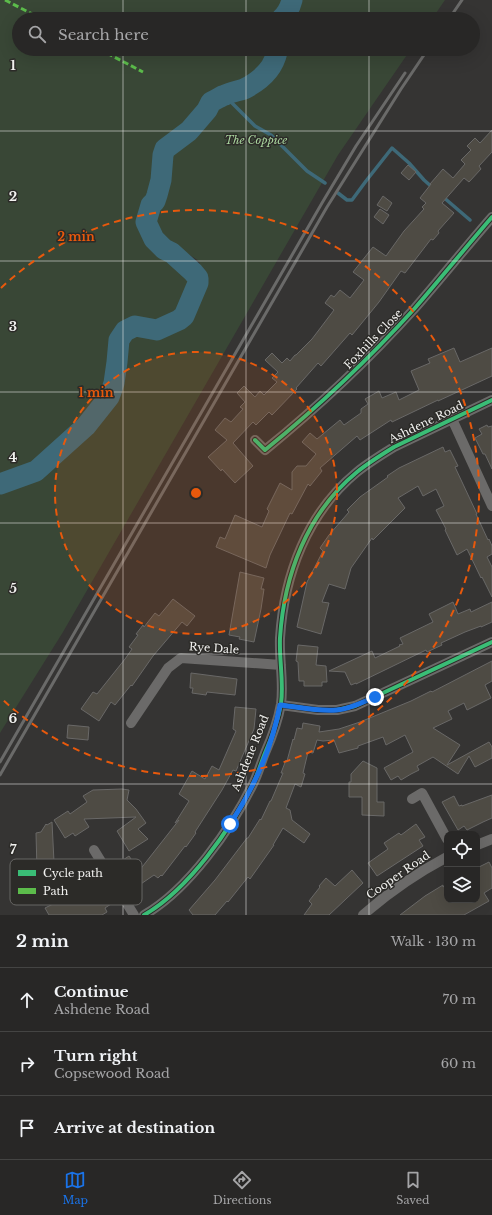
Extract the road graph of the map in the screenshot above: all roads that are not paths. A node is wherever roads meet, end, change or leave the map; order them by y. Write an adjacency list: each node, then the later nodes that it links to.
1 (492, 217): 4 (street, Foxhills Close)
2 (492, 400): 3 (street, Ashdene Road)
3 (452, 419): 5 (street); 7 (street, Ashdene Road)
4 (255, 440)
5 (492, 506)
6 (492, 642): 8 (street)
7 (281, 665): 8 (street, Ashdene Road); 9 (street, Rye Dale)
8 (280, 705): 18 (street, Ashdene Road)
9 (131, 723)
10 (412, 799): 11 (street)
11 (444, 833)
12 (492, 839): 13 (street)
13 (480, 844)
14 (94, 850): 15 (street)
15 (100, 859)
16 (444, 859): 21 (street, Cooper Road)
17 (128, 905): 19 (street)
18 (157, 912): 20 (street, Ashdene Road)
19 (134, 915)
20 (144, 915)
21 (363, 915)

